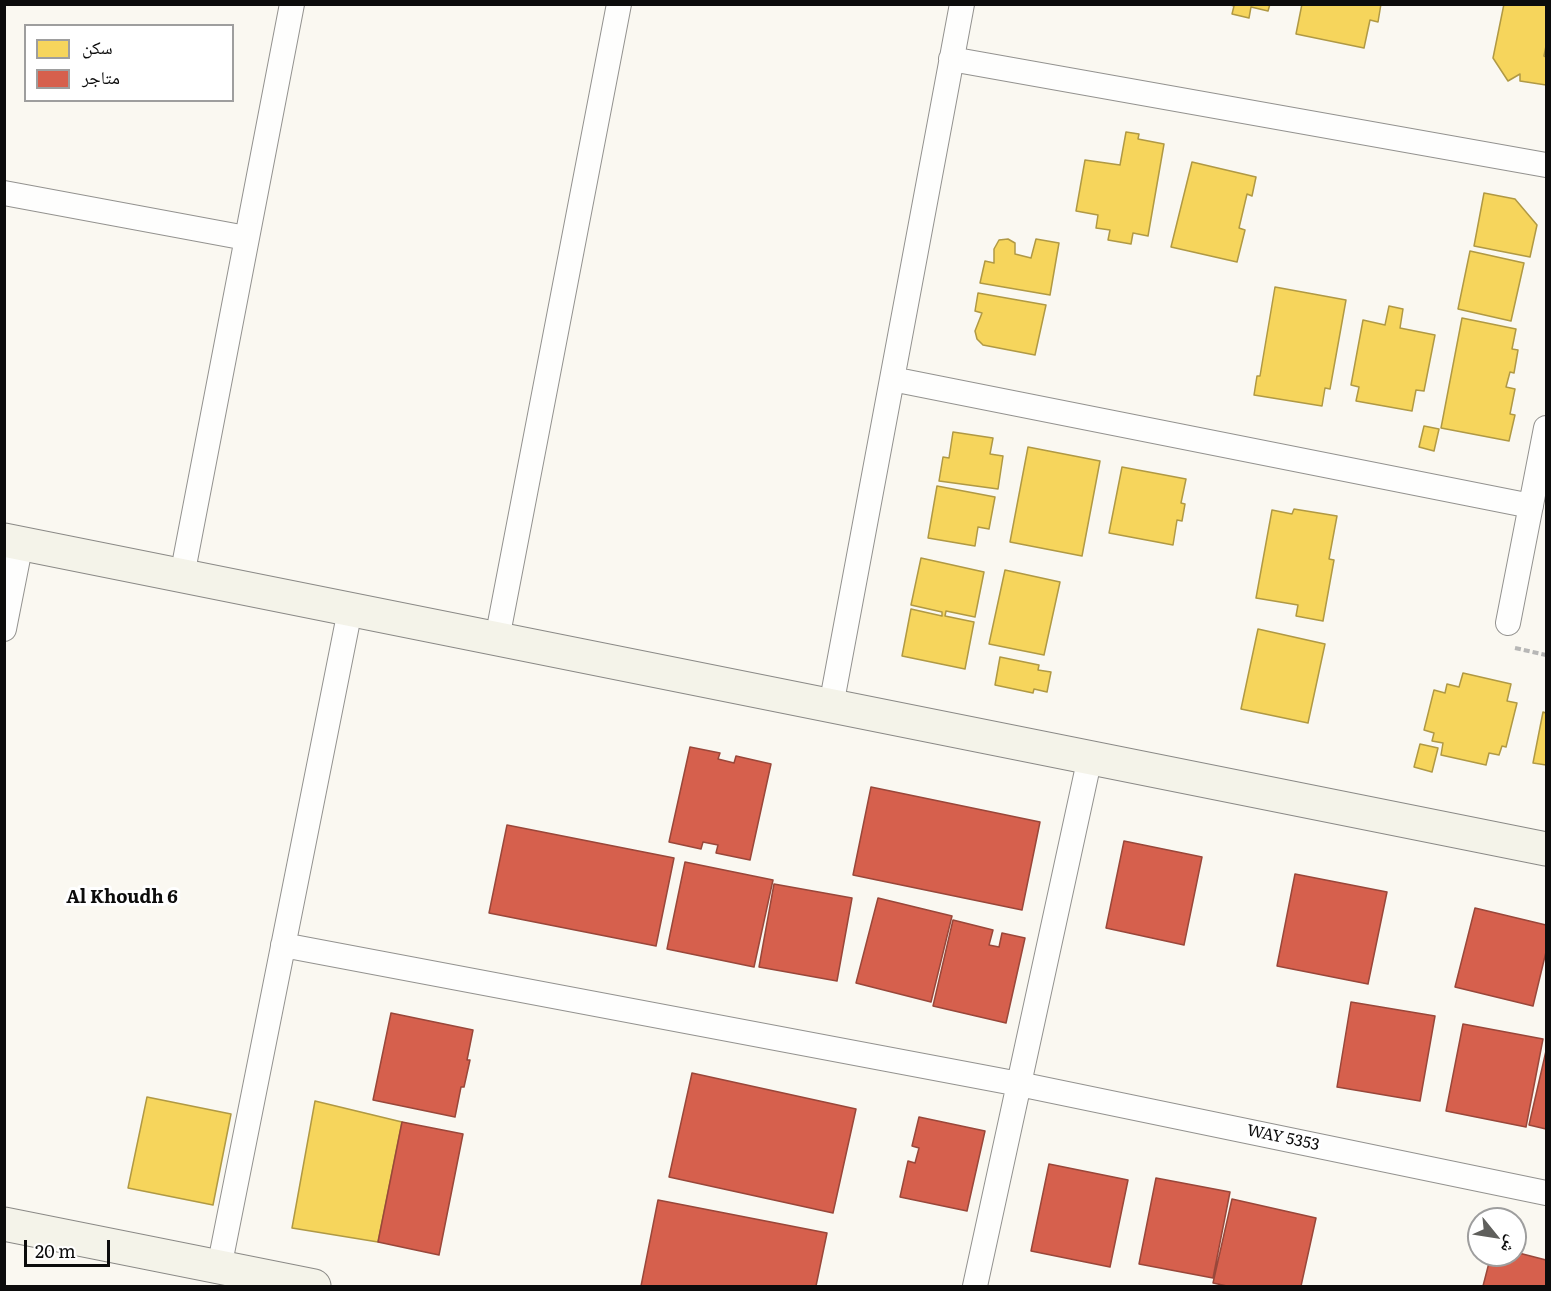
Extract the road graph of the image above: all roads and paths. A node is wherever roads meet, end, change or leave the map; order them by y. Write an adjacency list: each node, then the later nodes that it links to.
1 (292, 4): 7 (street)
2 (619, 4): 17 (street)
3 (962, 4): 4 (street)
4 (951, 59): 5 (street); 8 (street)
5 (1546, 165)
6 (4, 193): 7 (street)
7 (246, 238): 12 (street)
8 (892, 379): 10 (street); 18 (street)
9 (1546, 428): 10 (street)
10 (1531, 506): 15 (street)
11 (13, 542): 12 (street); 13 (street)
12 (182, 576): 14 (street)
13 (8, 595): 16 (street)
14 (350, 610): 17 (street); 21 (street)
15 (1508, 623)
16 (4, 629)
17 (497, 639): 18 (street)
18 (831, 706): 19 (street)
19 (1090, 757): 20 (street); 22 (street)
20 (1546, 849)
21 (284, 945): 22 (street, WAY 5353); 25 (street)
22 (1019, 1084): 23 (street, WAY 5353); 27 (street)
23 (1546, 1193)
24 (4, 1224): 25 (street)
25 (219, 1268): 26 (street)
26 (314, 1287)
27 (975, 1287)

